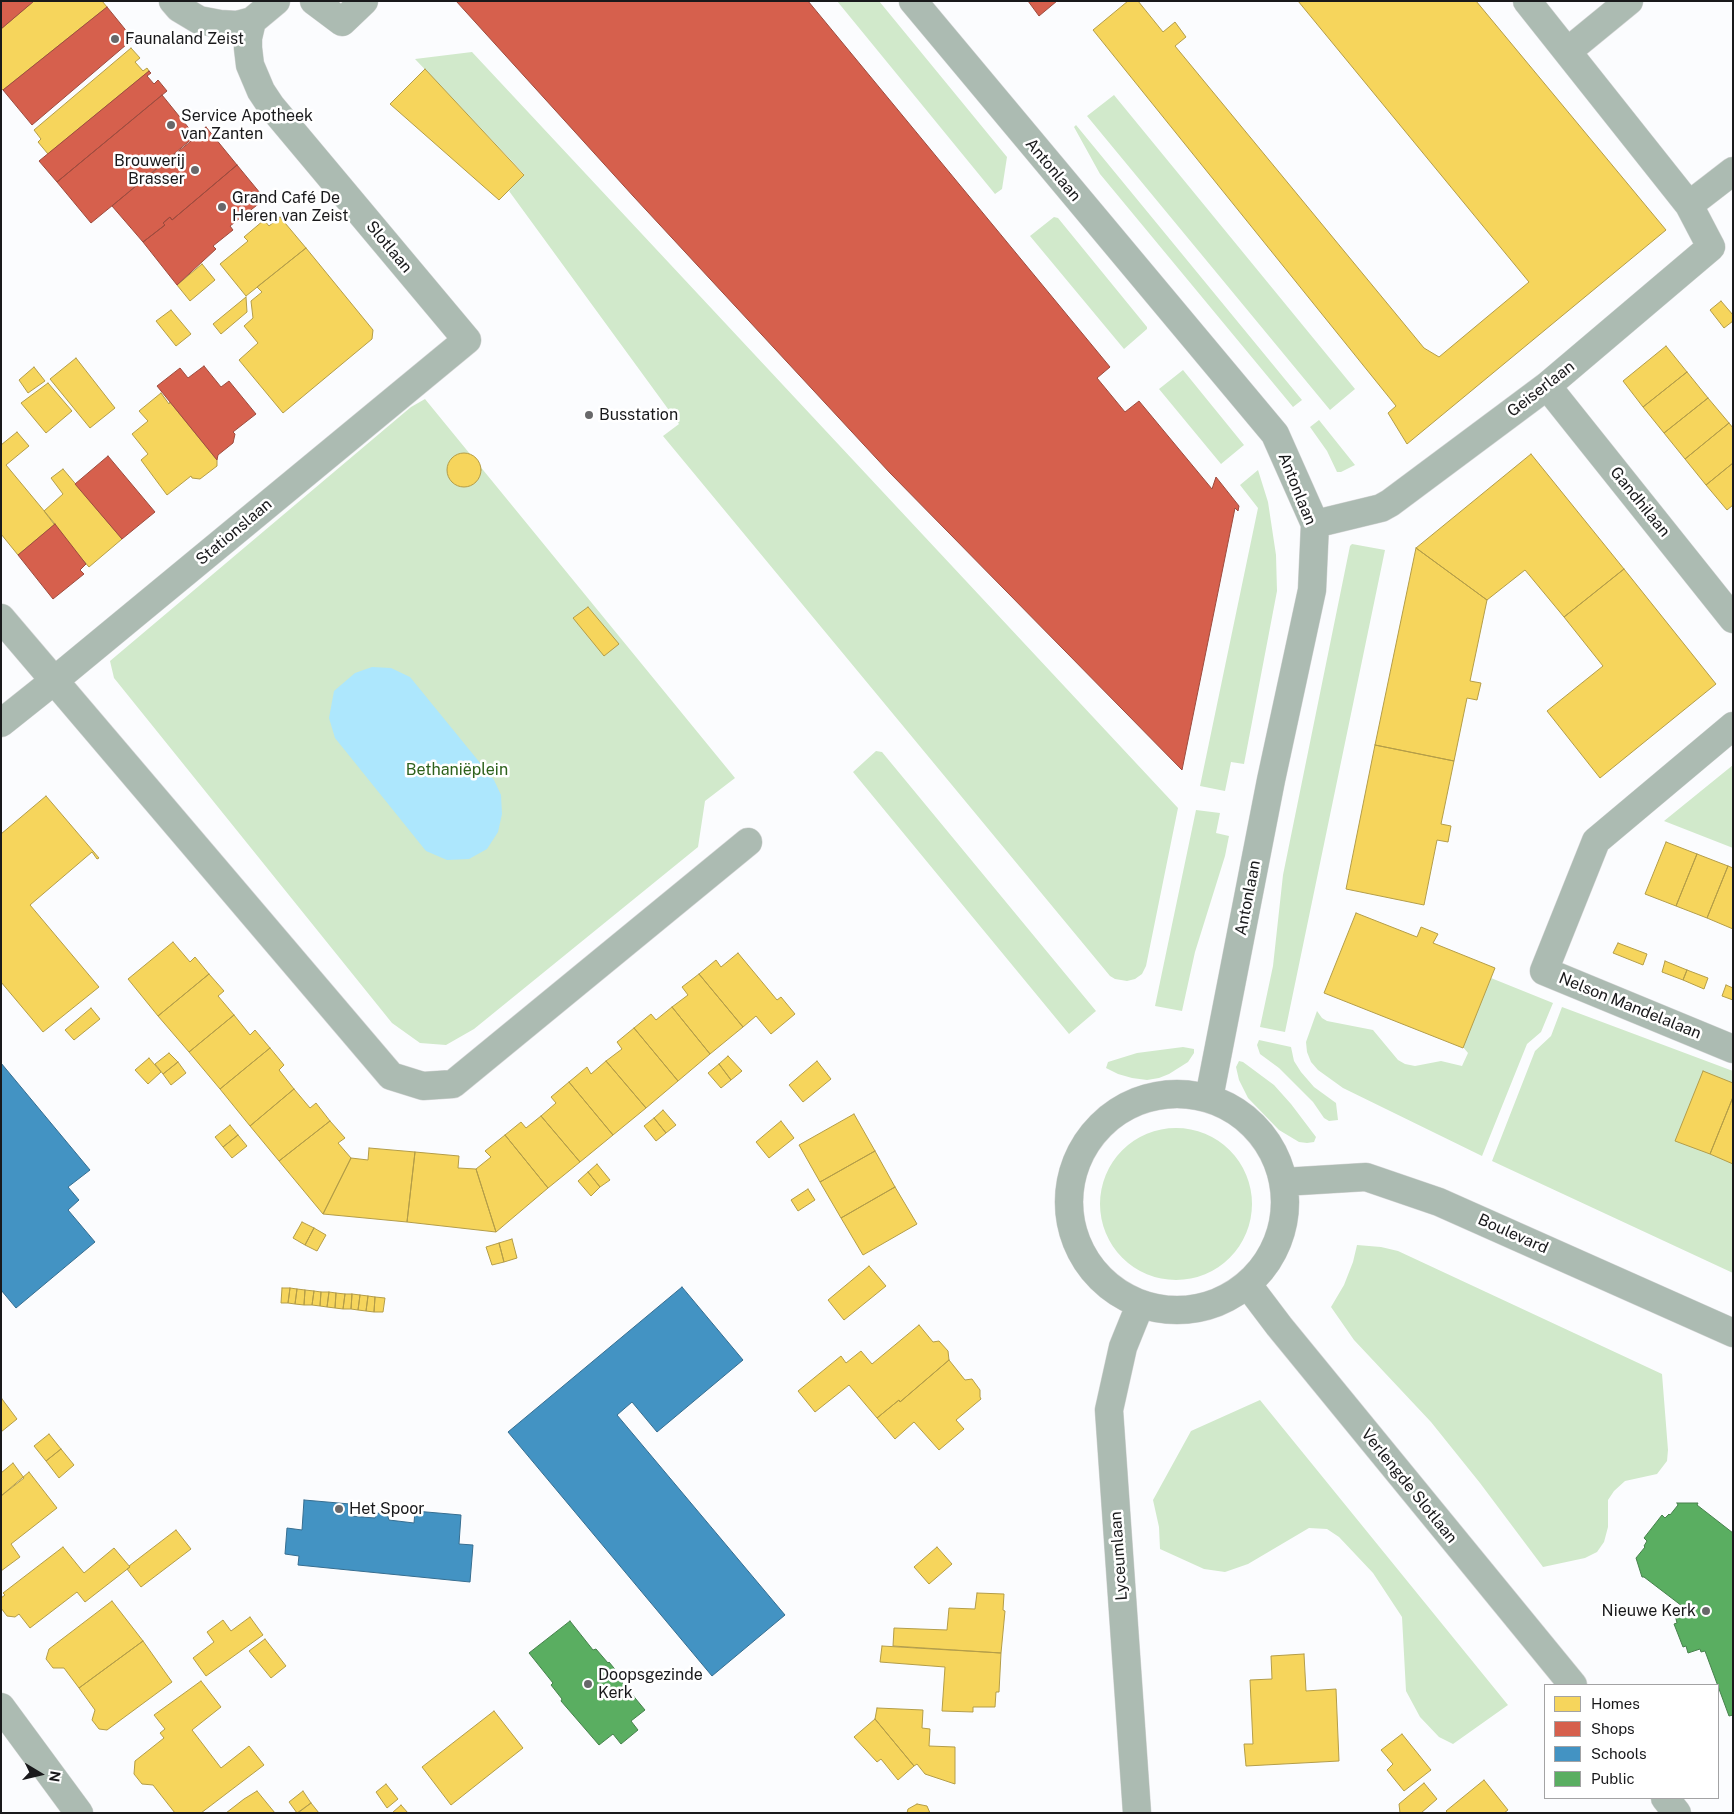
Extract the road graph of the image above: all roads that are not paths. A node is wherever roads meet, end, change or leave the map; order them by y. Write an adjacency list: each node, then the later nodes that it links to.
1 (173, 1): 8 (street)
2 (276, 1): 8 (street)
3 (314, 1): 4 (street)
4 (364, 1)
5 (913, 1): 14 (street, Antonlaan)
6 (1527, 1): 9 (street, Geiserlaan)
7 (1629, 1): 9 (street)
8 (252, 21): 12 (street, Slotlaan)
9 (1568, 51): 11 (street, Geiserlaan)
10 (1733, 171): 11 (street)
11 (1689, 206): 13 (street, Geiserlaan)
12 (467, 340): 17 (street, Stationslaan)
13 (1548, 386): 14 (street, Geiserlaan); 16 (street, Gandhilaan)
14 (1315, 524): 22 (street, Antonlaan)
15 (1, 618): 17 (street)
16 (1733, 619)
17 (55, 680): 18 (street, Stationslaan); 20 (street)
18 (1, 723)
19 (1733, 726): 21 (street, Nelson Mandelalaan)
20 (748, 842)
21 (1733, 1049)
22 (1209, 1098): 23 (street); 25 (street)
23 (1284, 1182): 24 (street); 26 (street, Boulevard)
24 (1248, 1284): 25 (street); 27 (street, Verlengde Slotlaan)
25 (1140, 1305): 31 (street, Lyceumlaan)
26 (1733, 1332)
27 (1572, 1684)
28 (1, 1707): 30 (street)
29 (1666, 1799): 32 (street)
30 (79, 1813)
31 (1137, 1813)
32 (1677, 1813)

